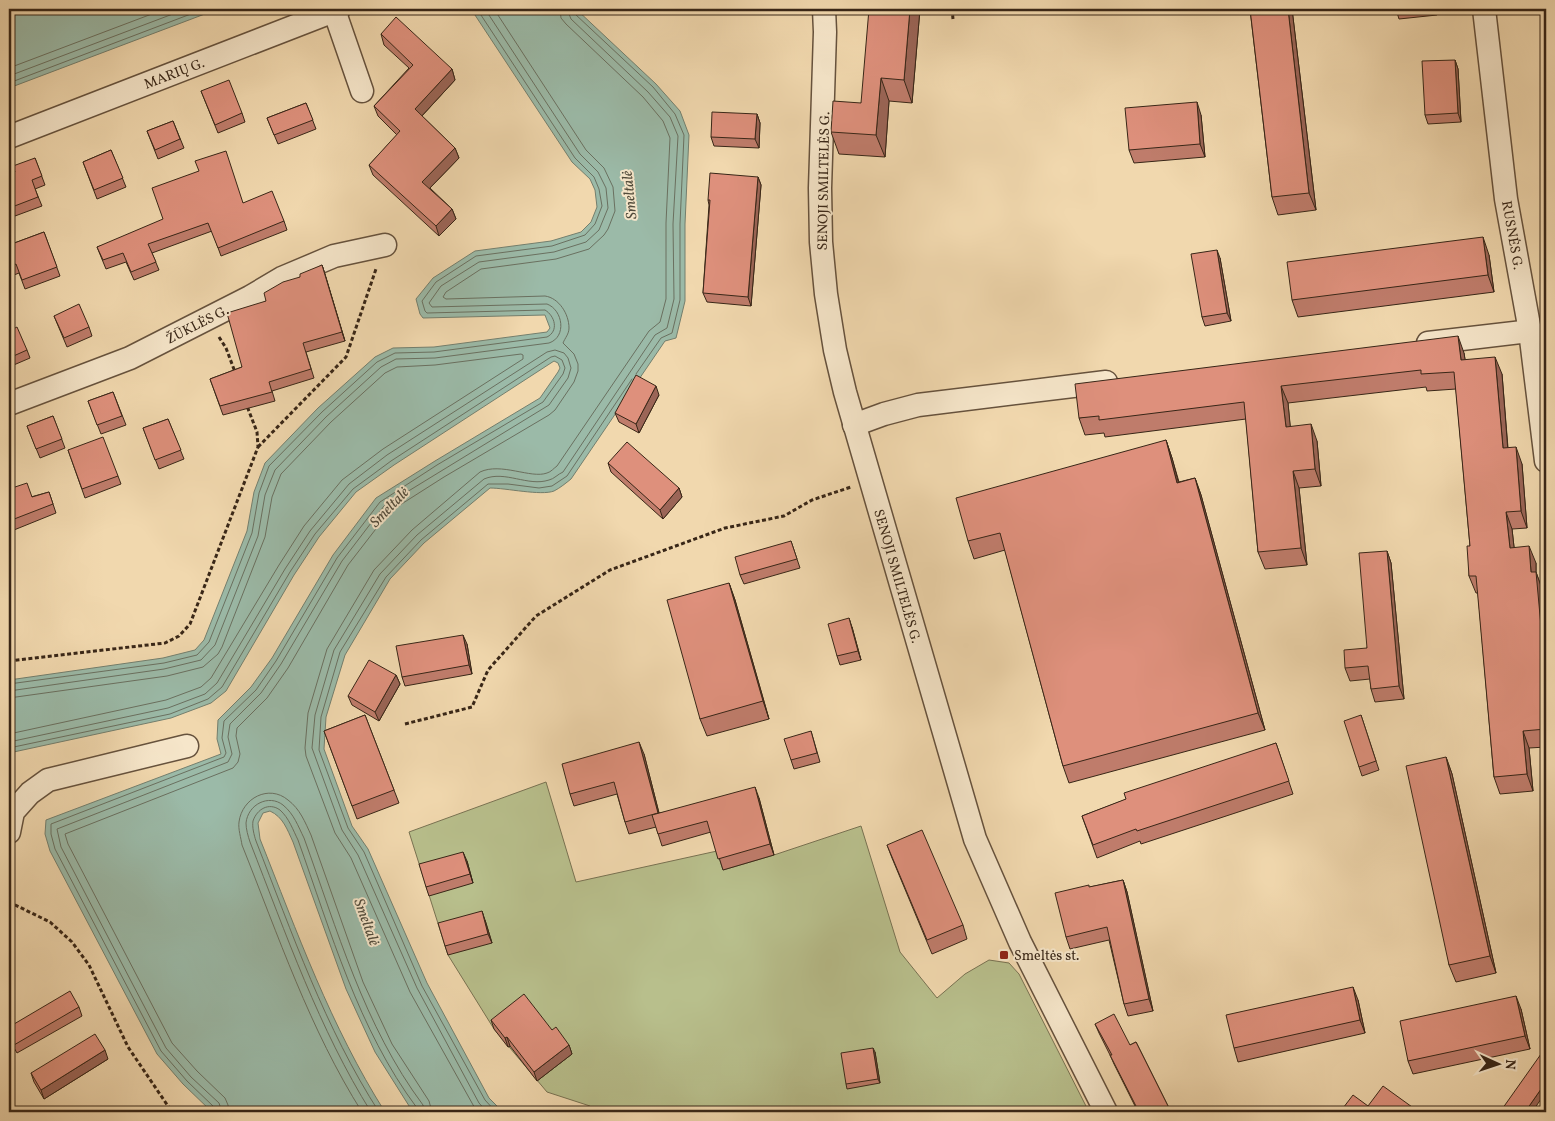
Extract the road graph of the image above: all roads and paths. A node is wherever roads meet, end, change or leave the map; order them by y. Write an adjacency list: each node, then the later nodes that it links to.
1 (824, 9): 16 (street, SENOJI SMILTELĖS G.)
2 (952, 9): 5 (path)
3 (1484, 9): 10 (street, RUSNĖS G.)
4 (336, 10): 6 (street); 7 (street, MARIŲ G.)
5 (953, 19)
6 (362, 91)
7 (9, 137)
8 (385, 245): 9 (street, ŽŪKLĖS G.); 17 (path)
9 (208, 319): 12 (path); 14 (street, ŽŪKLĖS G.)
10 (1530, 331): 11 (street); 18 (street, RUSNĖS G.)
11 (1411, 345)
12 (236, 376)
13 (1126, 380): 16 (street)
14 (9, 404)
15 (246, 404): 17 (path)
16 (854, 425): 19 (street, SENOJI SMILTELĖS G.)
17 (258, 447): 20 (path)
18 (1546, 461)
19 (870, 481): 21 (path); 26 (street, SENOJI SMILTELĖS G.)
20 (9, 661)
21 (405, 724)
22 (187, 746): 23 (street)
23 (9, 832)
24 (9, 902): 25 (path)
25 (172, 1112)
26 (1106, 1112)

